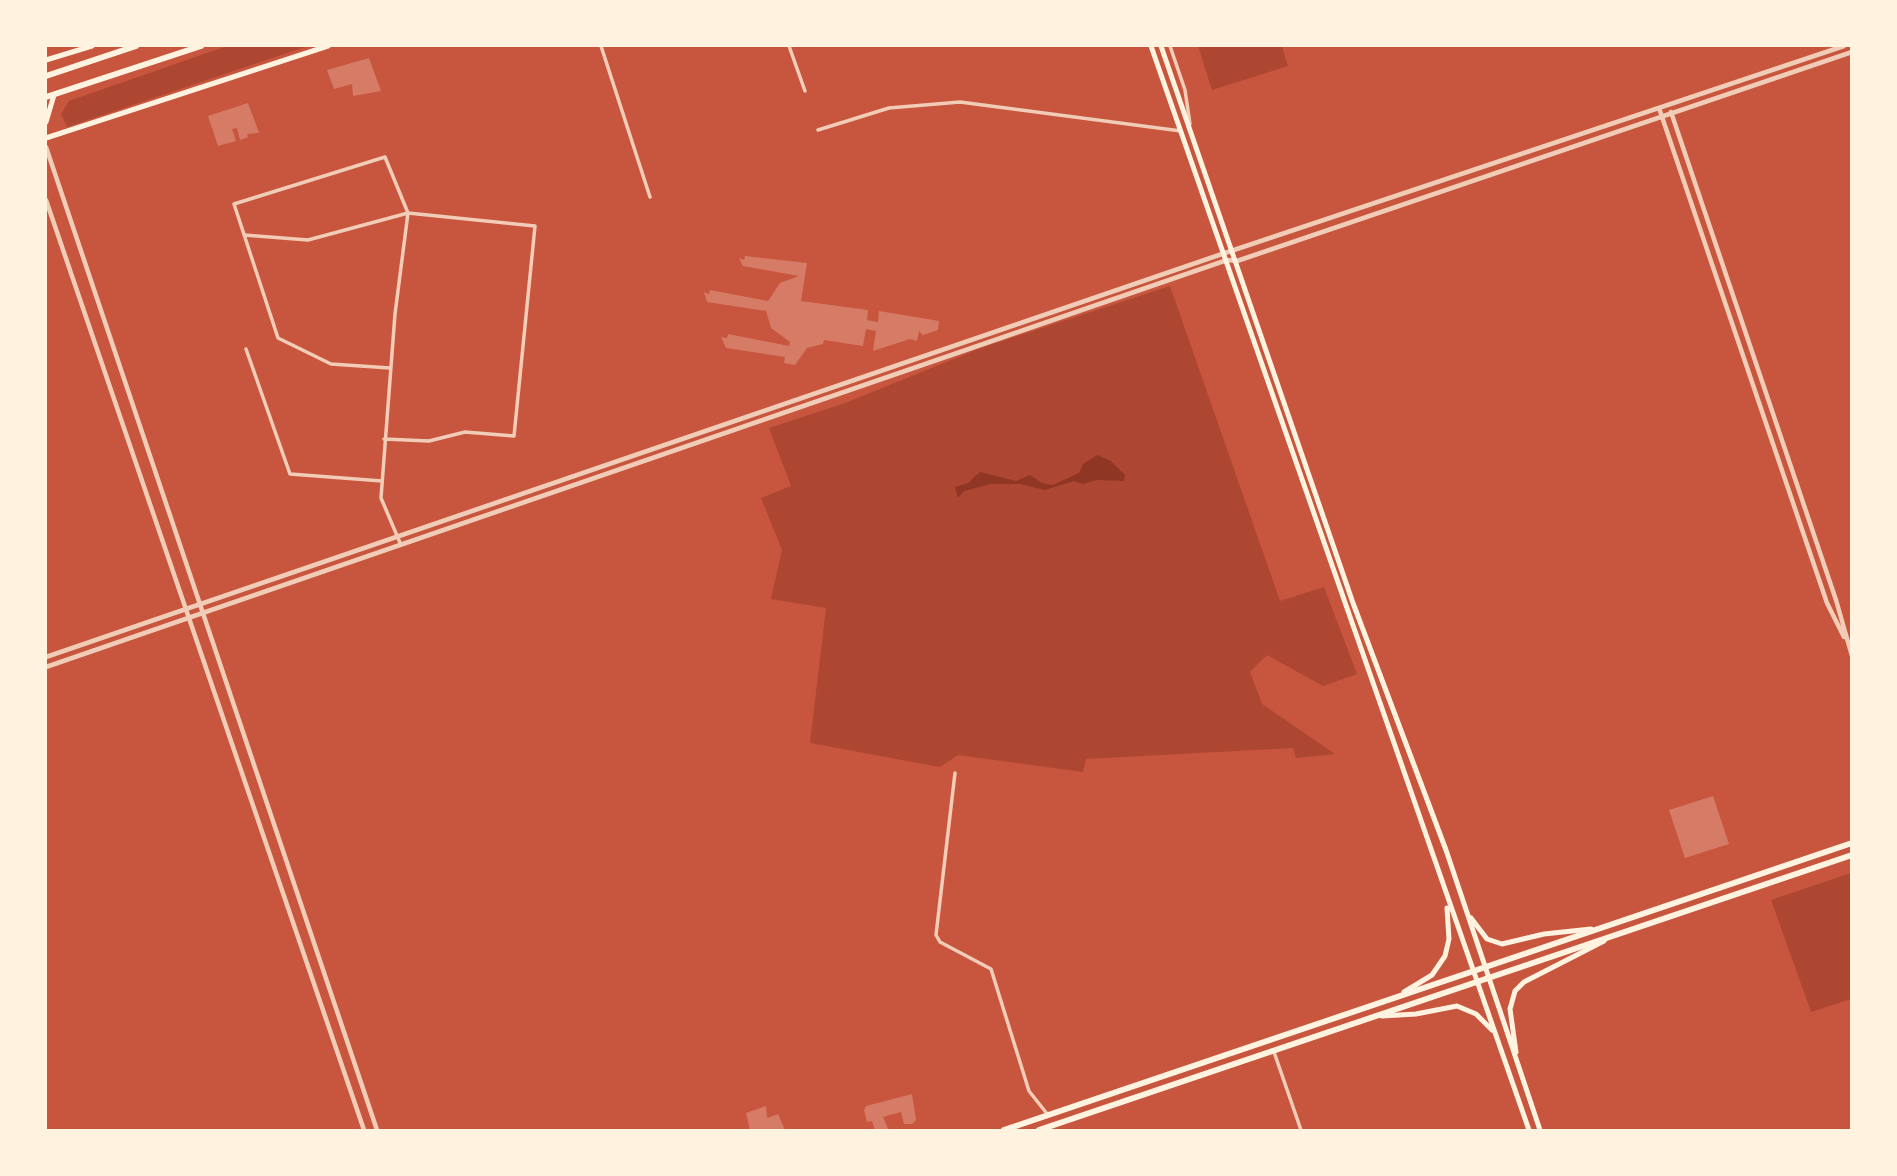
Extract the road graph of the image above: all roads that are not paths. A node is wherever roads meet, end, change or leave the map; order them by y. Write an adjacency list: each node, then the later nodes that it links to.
1 (92, 46): 12 (main road)
2 (136, 46): 13 (main road)
3 (201, 46): 15 (main road)
4 (328, 46): 25 (main road)
5 (601, 46): 27 (street)
6 (789, 46): 14 (street)
7 (1151, 46): 24 (main road)
8 (1161, 46): 23 (main road)
9 (1170, 46): 23 (street)
10 (1844, 46): 17 (street)
11 (1852, 52): 19 (street)
12 (46, 60)
13 (46, 76)
14 (805, 91)
15 (54, 95): 16 (main road); 21 (main road)
16 (46, 97)
17 (1669, 105): 18 (street); 19 (street)
18 (1660, 108): 20 (street); 31 (street)
19 (1672, 113): 20 (street); 45 (street)
20 (1662, 116): 34 (street); 45 (street)
21 (46, 122)
22 (818, 130): 24 (street)
23 (1191, 130): 31 (main road)
24 (1181, 131): 32 (main road)
25 (46, 138)
26 (46, 147): 41 (street)
27 (650, 197)
28 (46, 200): 42 (street)
29 (408, 213): 30 (street); 30 (street); 36 (street); 37 (street)
30 (244, 235): 36 (street)
31 (1233, 252): 32 (street); 34 (main road)
32 (1223, 254): 33 (main road); 39 (street)
33 (1227, 260): 34 (street); 40 (street); 52 (main road)
34 (1237, 261): 53 (main road)
35 (246, 349): 38 (street)
36 (390, 369): 37 (street)
37 (384, 439): 38 (street)
38 (382, 481): 39 (street)
39 (398, 537): 40 (street); 41 (street)
40 (401, 545): 43 (street)
41 (197, 603): 42 (street); 43 (street)
42 (185, 607): 44 (street); 47 (street)
43 (200, 613): 44 (street); 67 (street)
44 (188, 617): 48 (street); 66 (street)
45 (1849, 648): 46 (street)
46 (1852, 656)
47 (46, 657)
48 (46, 667)
49 (955, 774): 65 (street)
50 (1852, 843): 54 (main road)
51 (1852, 855): 55 (main road)
52 (1446, 897): 57 (main road); 60 (main road)
53 (1466, 910): 54 (main road); 56 (main road)
54 (1602, 928): 56 (main road)
55 (1605, 941): 58 (main road); 64 (main road)
56 (1484, 966): 57 (main road); 58 (main road)
57 (1471, 970): 59 (main road); 60 (main road)
58 (1489, 979): 59 (main road); 64 (main road)
59 (1479, 983): 61 (main road); 62 (main road)
60 (1398, 995): 65 (main road)
61 (1382, 1016): 62 (main road); 63 (main road)
62 (1497, 1036): 71 (main road)
63 (1273, 1050): 69 (main road); 70 (street)
64 (1519, 1069): 72 (main road)
65 (1048, 1115): 68 (main road)
66 (364, 1130)
67 (377, 1130)
68 (1004, 1130)
69 (1039, 1130)
70 (1301, 1130)
71 (1529, 1130)
72 (1540, 1130)

